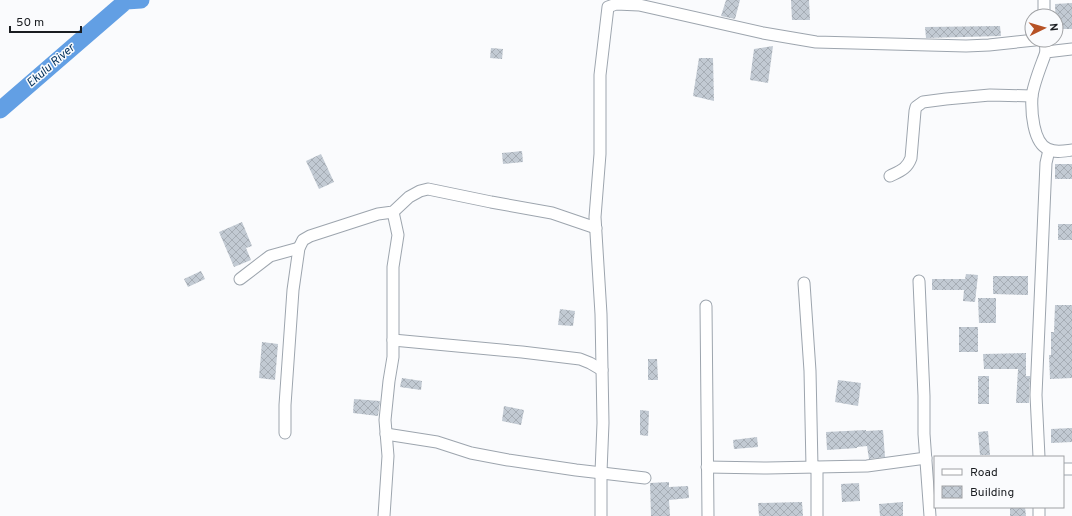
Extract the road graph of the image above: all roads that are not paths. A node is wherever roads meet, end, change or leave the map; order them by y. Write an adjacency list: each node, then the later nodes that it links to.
1 (1024, 41): 10 (street)
2 (1046, 48): 4 (street)
3 (1072, 49): 4 (street)
4 (1046, 52): 5 (street)
5 (1032, 96): 6 (street); 8 (street)
6 (1049, 150): 7 (street); 20 (street)
7 (1072, 150)
8 (890, 176)
9 (393, 212): 10 (street); 11 (street); 16 (street)
10 (596, 228): 17 (street)
11 (299, 248): 12 (street); 18 (street)
12 (240, 279)
13 (920, 281): 21 (street)
14 (804, 283): 23 (street)
15 (706, 306): 22 (street)
16 (393, 340): 17 (street); 19 (street)
17 (602, 370): 24 (street)
18 (285, 433)
19 (386, 434): 24 (street); 26 (street)
20 (1039, 456)
21 (926, 458): 23 (street); 30 (street)
22 (707, 467): 23 (street); 28 (street)
23 (814, 467): 29 (street)
24 (601, 472): 25 (street); 27 (street)
25 (645, 478)
26 (384, 516)
27 (601, 516)
28 (708, 516)
29 (817, 516)
30 (930, 516)

